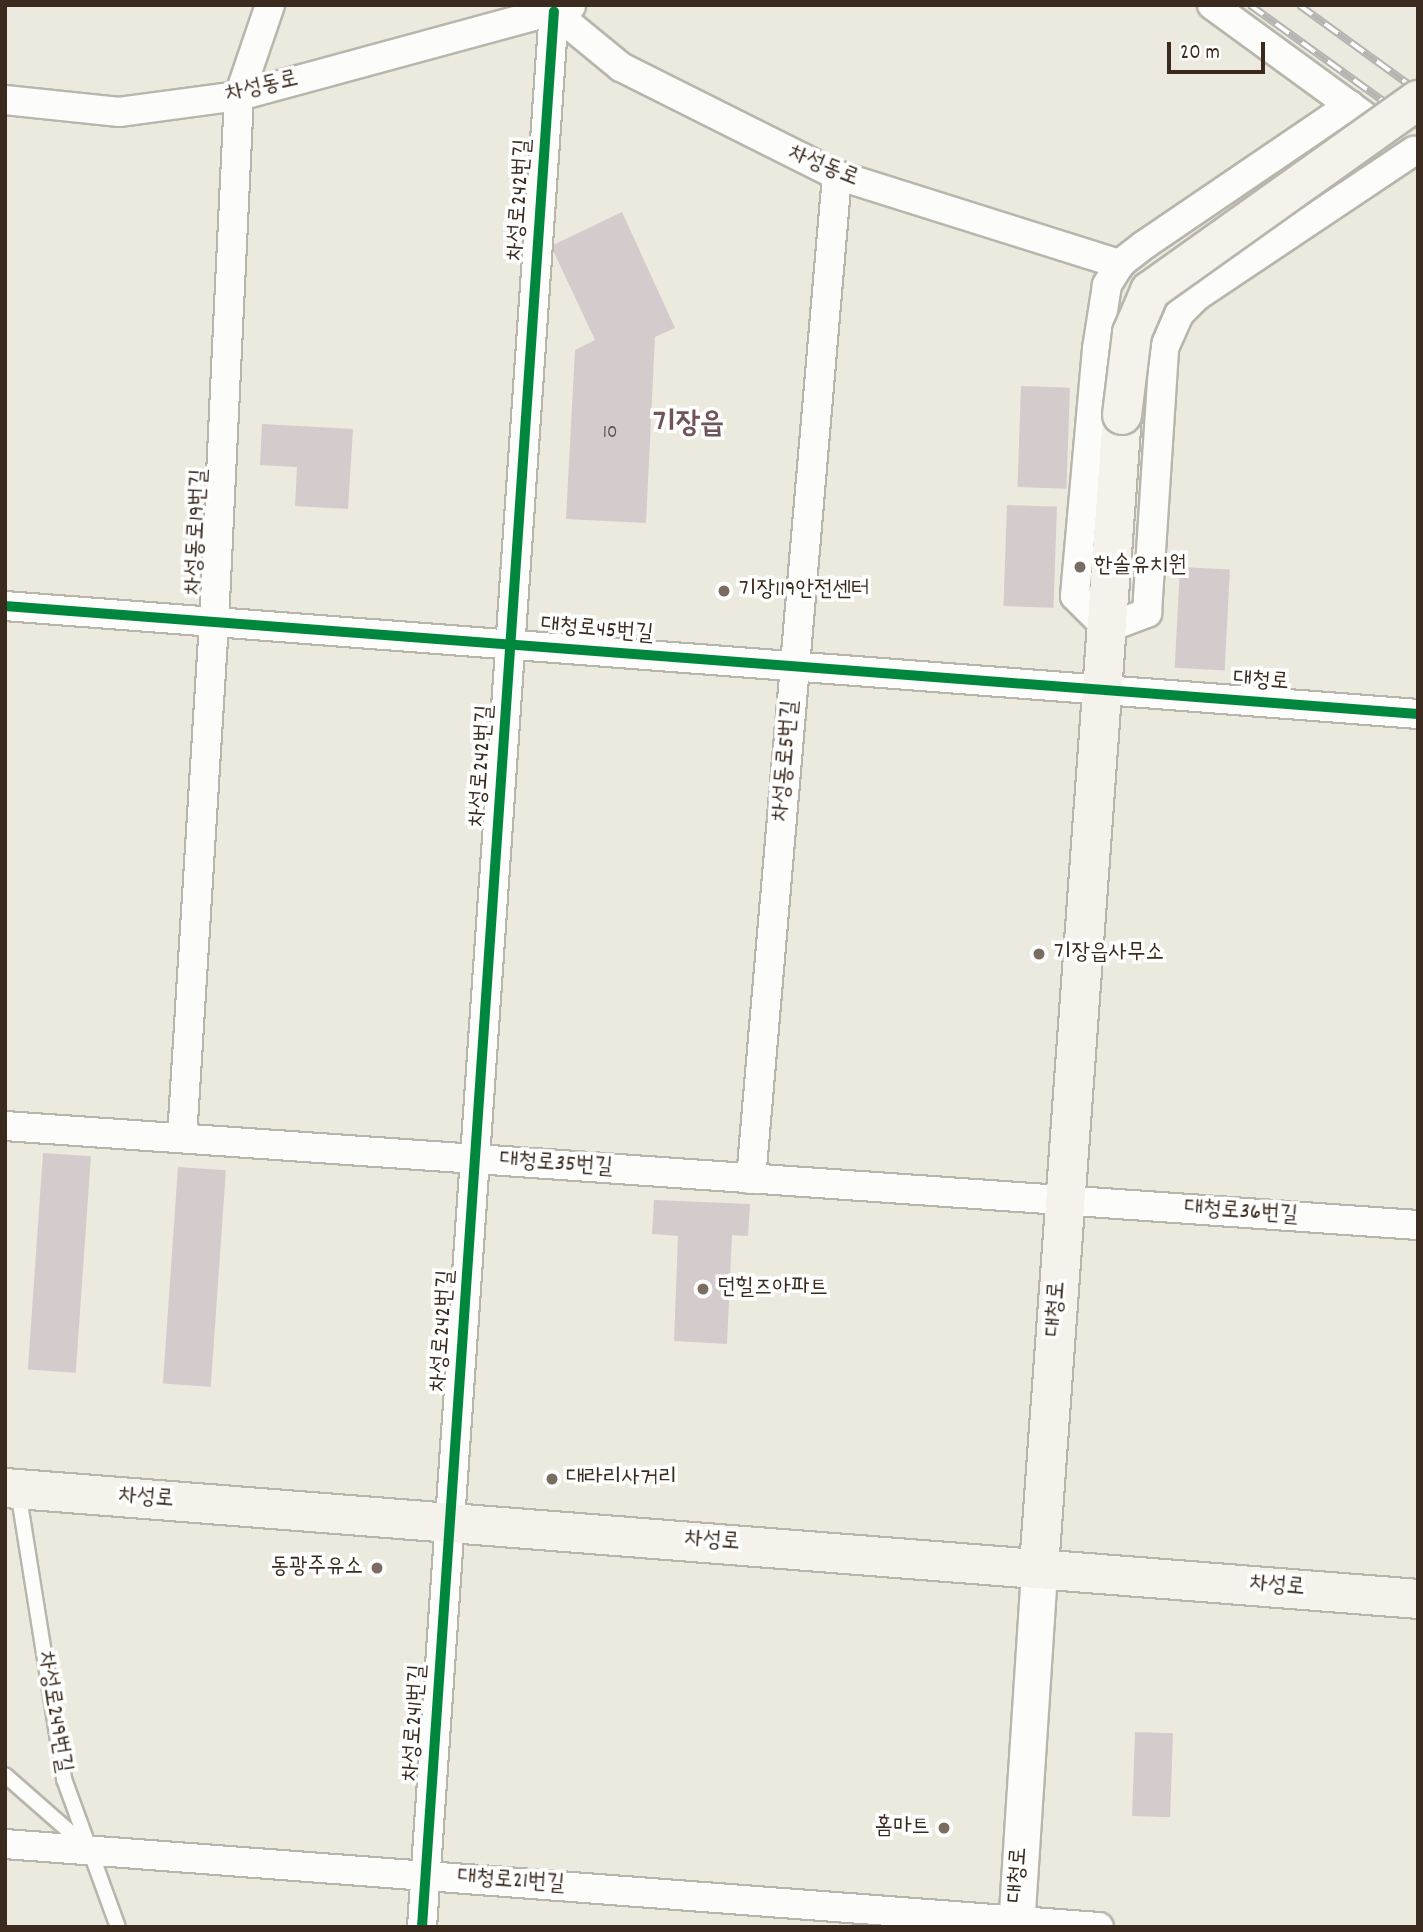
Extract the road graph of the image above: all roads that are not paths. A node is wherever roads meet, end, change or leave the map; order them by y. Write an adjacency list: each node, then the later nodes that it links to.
1 (270, 5): 4 (street, 차성동로19번길)
2 (1212, 5): 7 (street)
3 (564, 9): 4 (street, 차성동로); 9 (street, 차성동로); 14 (street, 차성로242번길)
4 (239, 96): 5 (street, 차성동로); 12 (street, 차성동로19번길)
5 (5, 100)
6 (1418, 100): 13 (main road, 대청로, bridge)
7 (1350, 105): 8 (street); 10 (street)
8 (1416, 153): 13 (street)
9 (837, 175): 10 (street, 차성동로); 15 (street, 차성동로5번길)
10 (1120, 264): 13 (street)
11 (5, 606): 12 (street, 대청로45번길)
12 (215, 622): 14 (street, 대청로45번길); 19 (street, 차성동로19번길)
13 (1107, 628): 16 (main road, 대청로)
14 (513, 645): 15 (street, 대청로45번길); 20 (street, 차성로242번길)
15 (794, 668): 16 (street, 대청로45번길); 21 (street, 차성동로5번길)
16 (1102, 691): 17 (street, 대청로); 22 (main road, 대청로)
17 (1418, 714)
18 (5, 1126): 19 (street, 대청로35번길)
19 (182, 1138): 20 (street, 대청로35번길)
20 (477, 1159): 21 (street, 대청로35번길); 25 (street, 차성로242번길)
21 (751, 1180): 22 (street, 대청로35번길)
22 (1065, 1201): 23 (street, 대청로36번길); 26 (main road, 대청로)
23 (1418, 1225)
24 (12, 1489): 25 (main road, 차성로); 30 (lane, 차성로249번길)
25 (452, 1522): 26 (main road, 차성로); 31 (street, 차성로241번길)
26 (1039, 1567): 27 (main road, 차성로); 32 (street, 대청로)
27 (1418, 1599)
28 (5, 1775): 30 (lane)
29 (5, 1844): 30 (street, 대청로21번길)
30 (91, 1850): 31 (street, 대청로21번길); 33 (lane, 차성로249번길)
31 (426, 1875): 32 (street, 대청로21번길); 34 (street, 차성로241번길)
32 (1016, 1924): 35 (street, 대청로21번길)
33 (118, 1927)
34 (422, 1927)
35 (1098, 1927)

